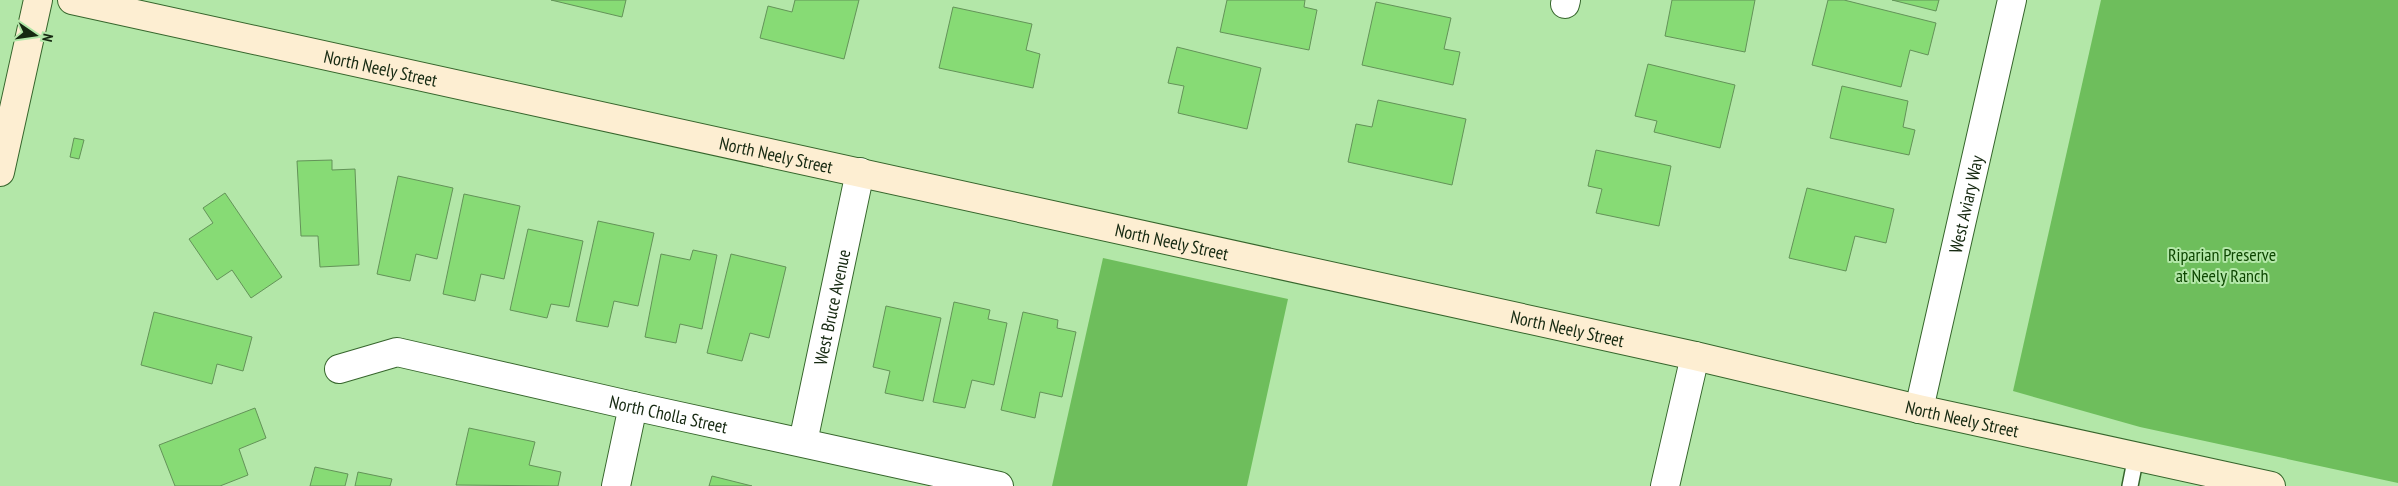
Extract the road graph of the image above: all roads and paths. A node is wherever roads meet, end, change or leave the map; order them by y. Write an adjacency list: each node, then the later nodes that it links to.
1 (38, 0): 4 (street)
2 (72, 0): 5 (street, North Neely Street)
3 (2012, 0): 9 (street, West Aviary Way)
4 (0, 172)
5 (860, 172): 6 (street, North Neely Street); 10 (street, West Bruce Avenue)
6 (1694, 356): 9 (street, North Neely Street); 14 (street)
7 (340, 369): 8 (street, North Cholla Street)
8 (633, 406): 10 (street, North Cholla Street); 12 (street)
9 (1919, 409): 11 (street, North Neely Street)
10 (803, 442): 13 (street, North Cholla Street)
11 (2136, 456): 15 (lane); 16 (street, North Neely Street)
12 (616, 486)
13 (999, 486)
14 (1665, 486)
15 (2130, 486)
16 (2271, 486)

